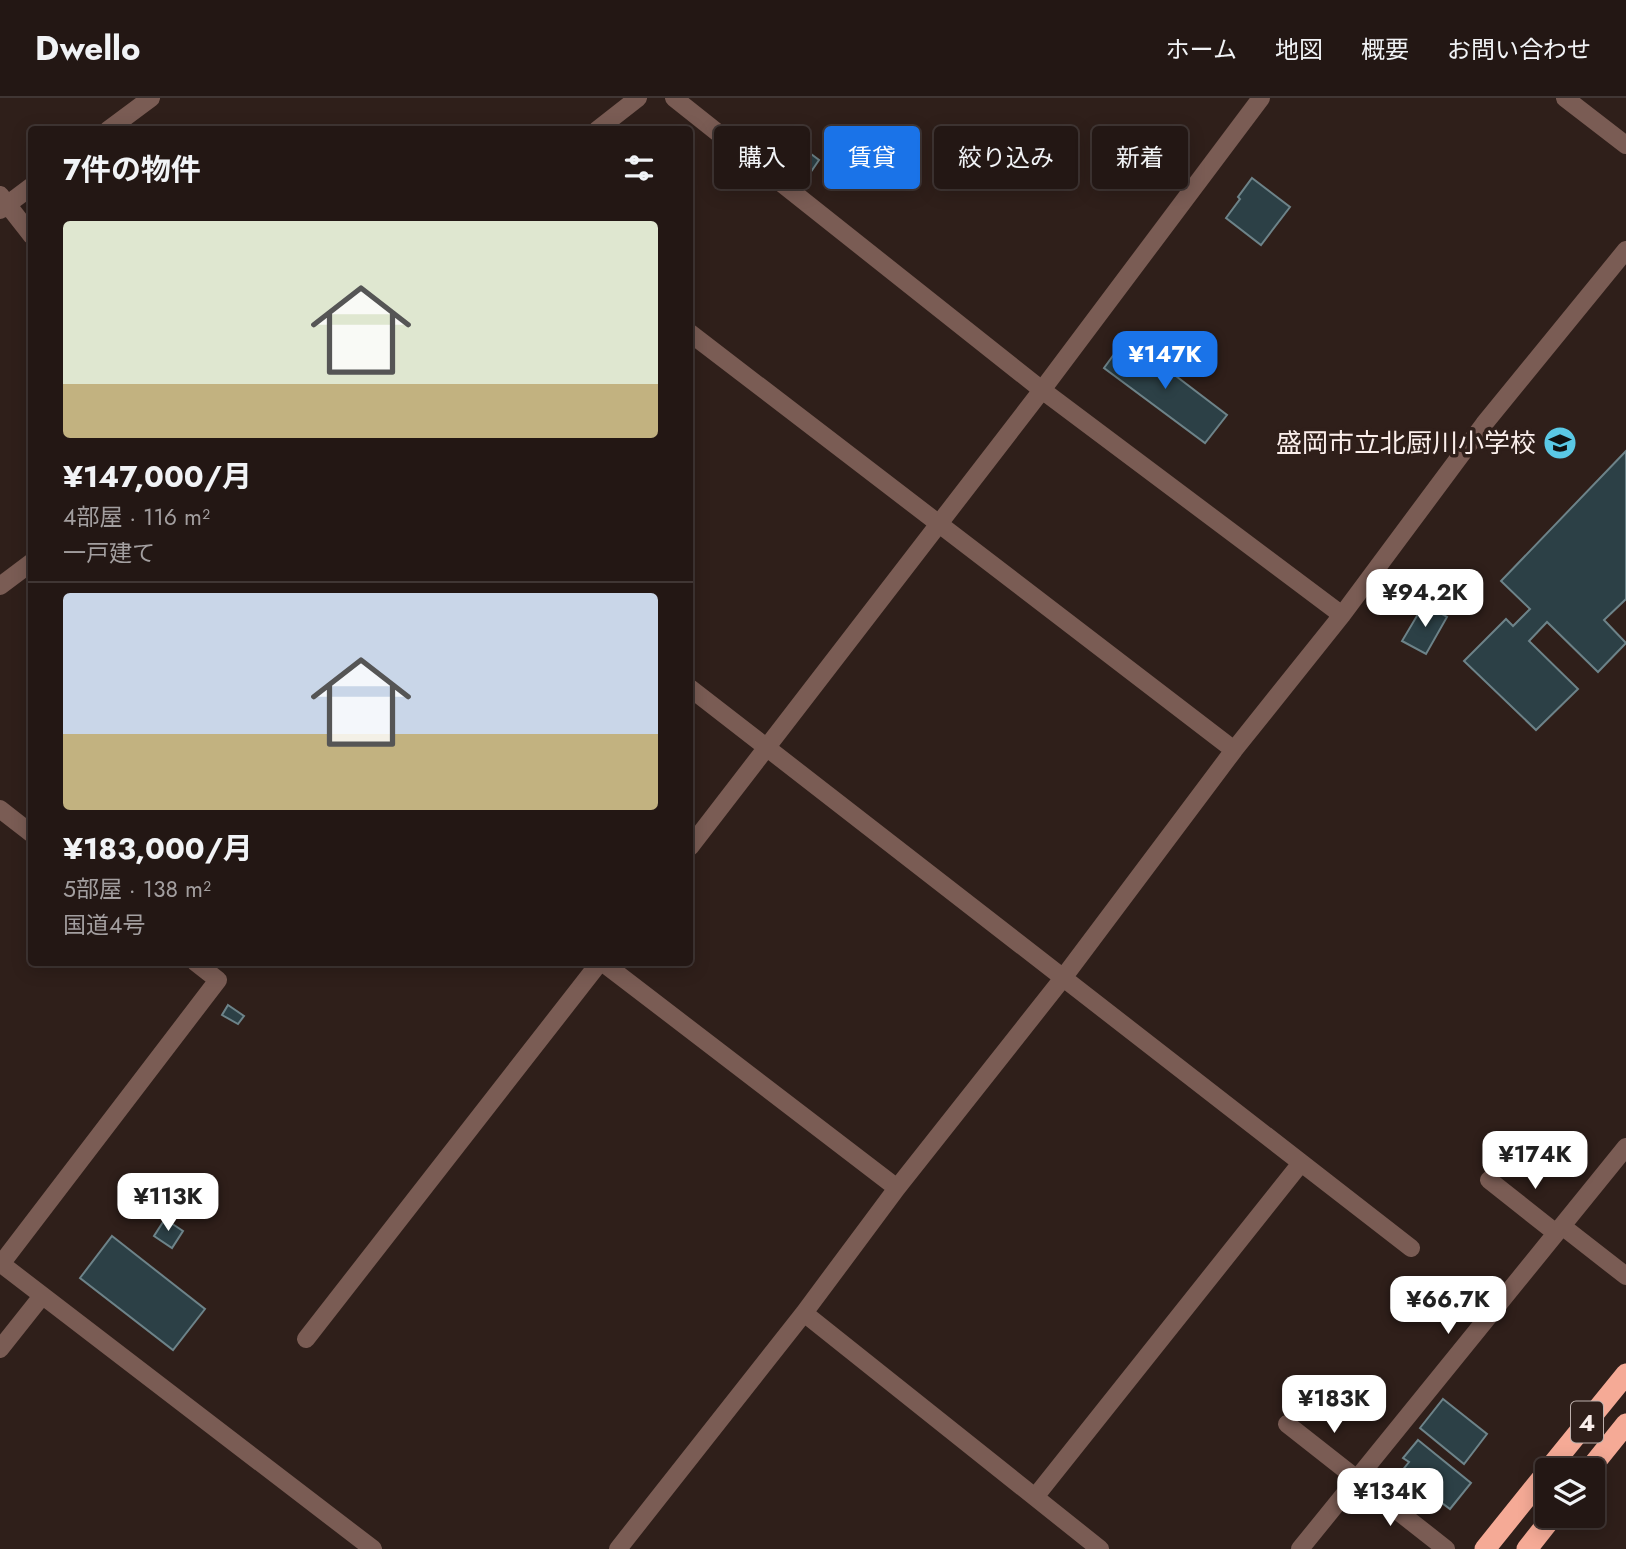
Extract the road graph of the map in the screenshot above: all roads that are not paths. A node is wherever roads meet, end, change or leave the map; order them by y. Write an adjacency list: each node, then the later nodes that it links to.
1 (151, 98): 6 (street)
2 (638, 98): 7 (street)
3 (674, 98): 14 (street)
4 (1261, 98): 14 (street)
5 (1565, 98): 8 (street)
6 (113, 126)
7 (602, 126)
8 (1626, 145)
9 (28, 188): 10 (street)
10 (2, 203): 11 (street)
11 (28, 232)
12 (1626, 250): 18 (street)
13 (693, 335): 15 (street)
14 (1042, 390): 15 (street); 18 (street)
15 (937, 524): 20 (street); 21 (street)
16 (28, 565): 17 (street)
17 (0, 586)
18 (1342, 615): 21 (street)
19 (693, 690): 20 (street)
20 (766, 747): 24 (street); 28 (street)
21 (1234, 750): 28 (street)
22 (0, 809): 23 (street)
23 (28, 831)
24 (693, 843)
25 (200, 966): 35 (street)
26 (598, 966): 39 (street)
27 (606, 966): 32 (street)
28 (1063, 978): 30 (street); 32 (street)
29 (1626, 1147): 33 (street)
30 (1301, 1163): 34 (street); 48 (street)
31 (1489, 1180): 33 (street)
32 (897, 1188): 38 (street)
33 (1559, 1229): 36 (street); 46 (street)
34 (1411, 1248)
35 (0, 1264): 37 (street)
36 (1626, 1276)
37 (42, 1296): 40 (street); 50 (street)
38 (804, 1313): 48 (street); 51 (street)
39 (306, 1339)
40 (0, 1349)
41 (1626, 1374): 44 (highway, 4)
42 (1287, 1424): 46 (street)
43 (1626, 1424): 45 (highway, 4)
44 (1558, 1458)
45 (1599, 1458)
46 (1357, 1478): 53 (street); 54 (street)
47 (1535, 1487): 55 (highway, 4)
48 (1035, 1496): 52 (street)
49 (1544, 1528): 56 (highway)
50 (373, 1549)
51 (618, 1549)
52 (1100, 1549)
53 (1300, 1549)
54 (1447, 1549)
55 (1485, 1549)
56 (1527, 1549)

